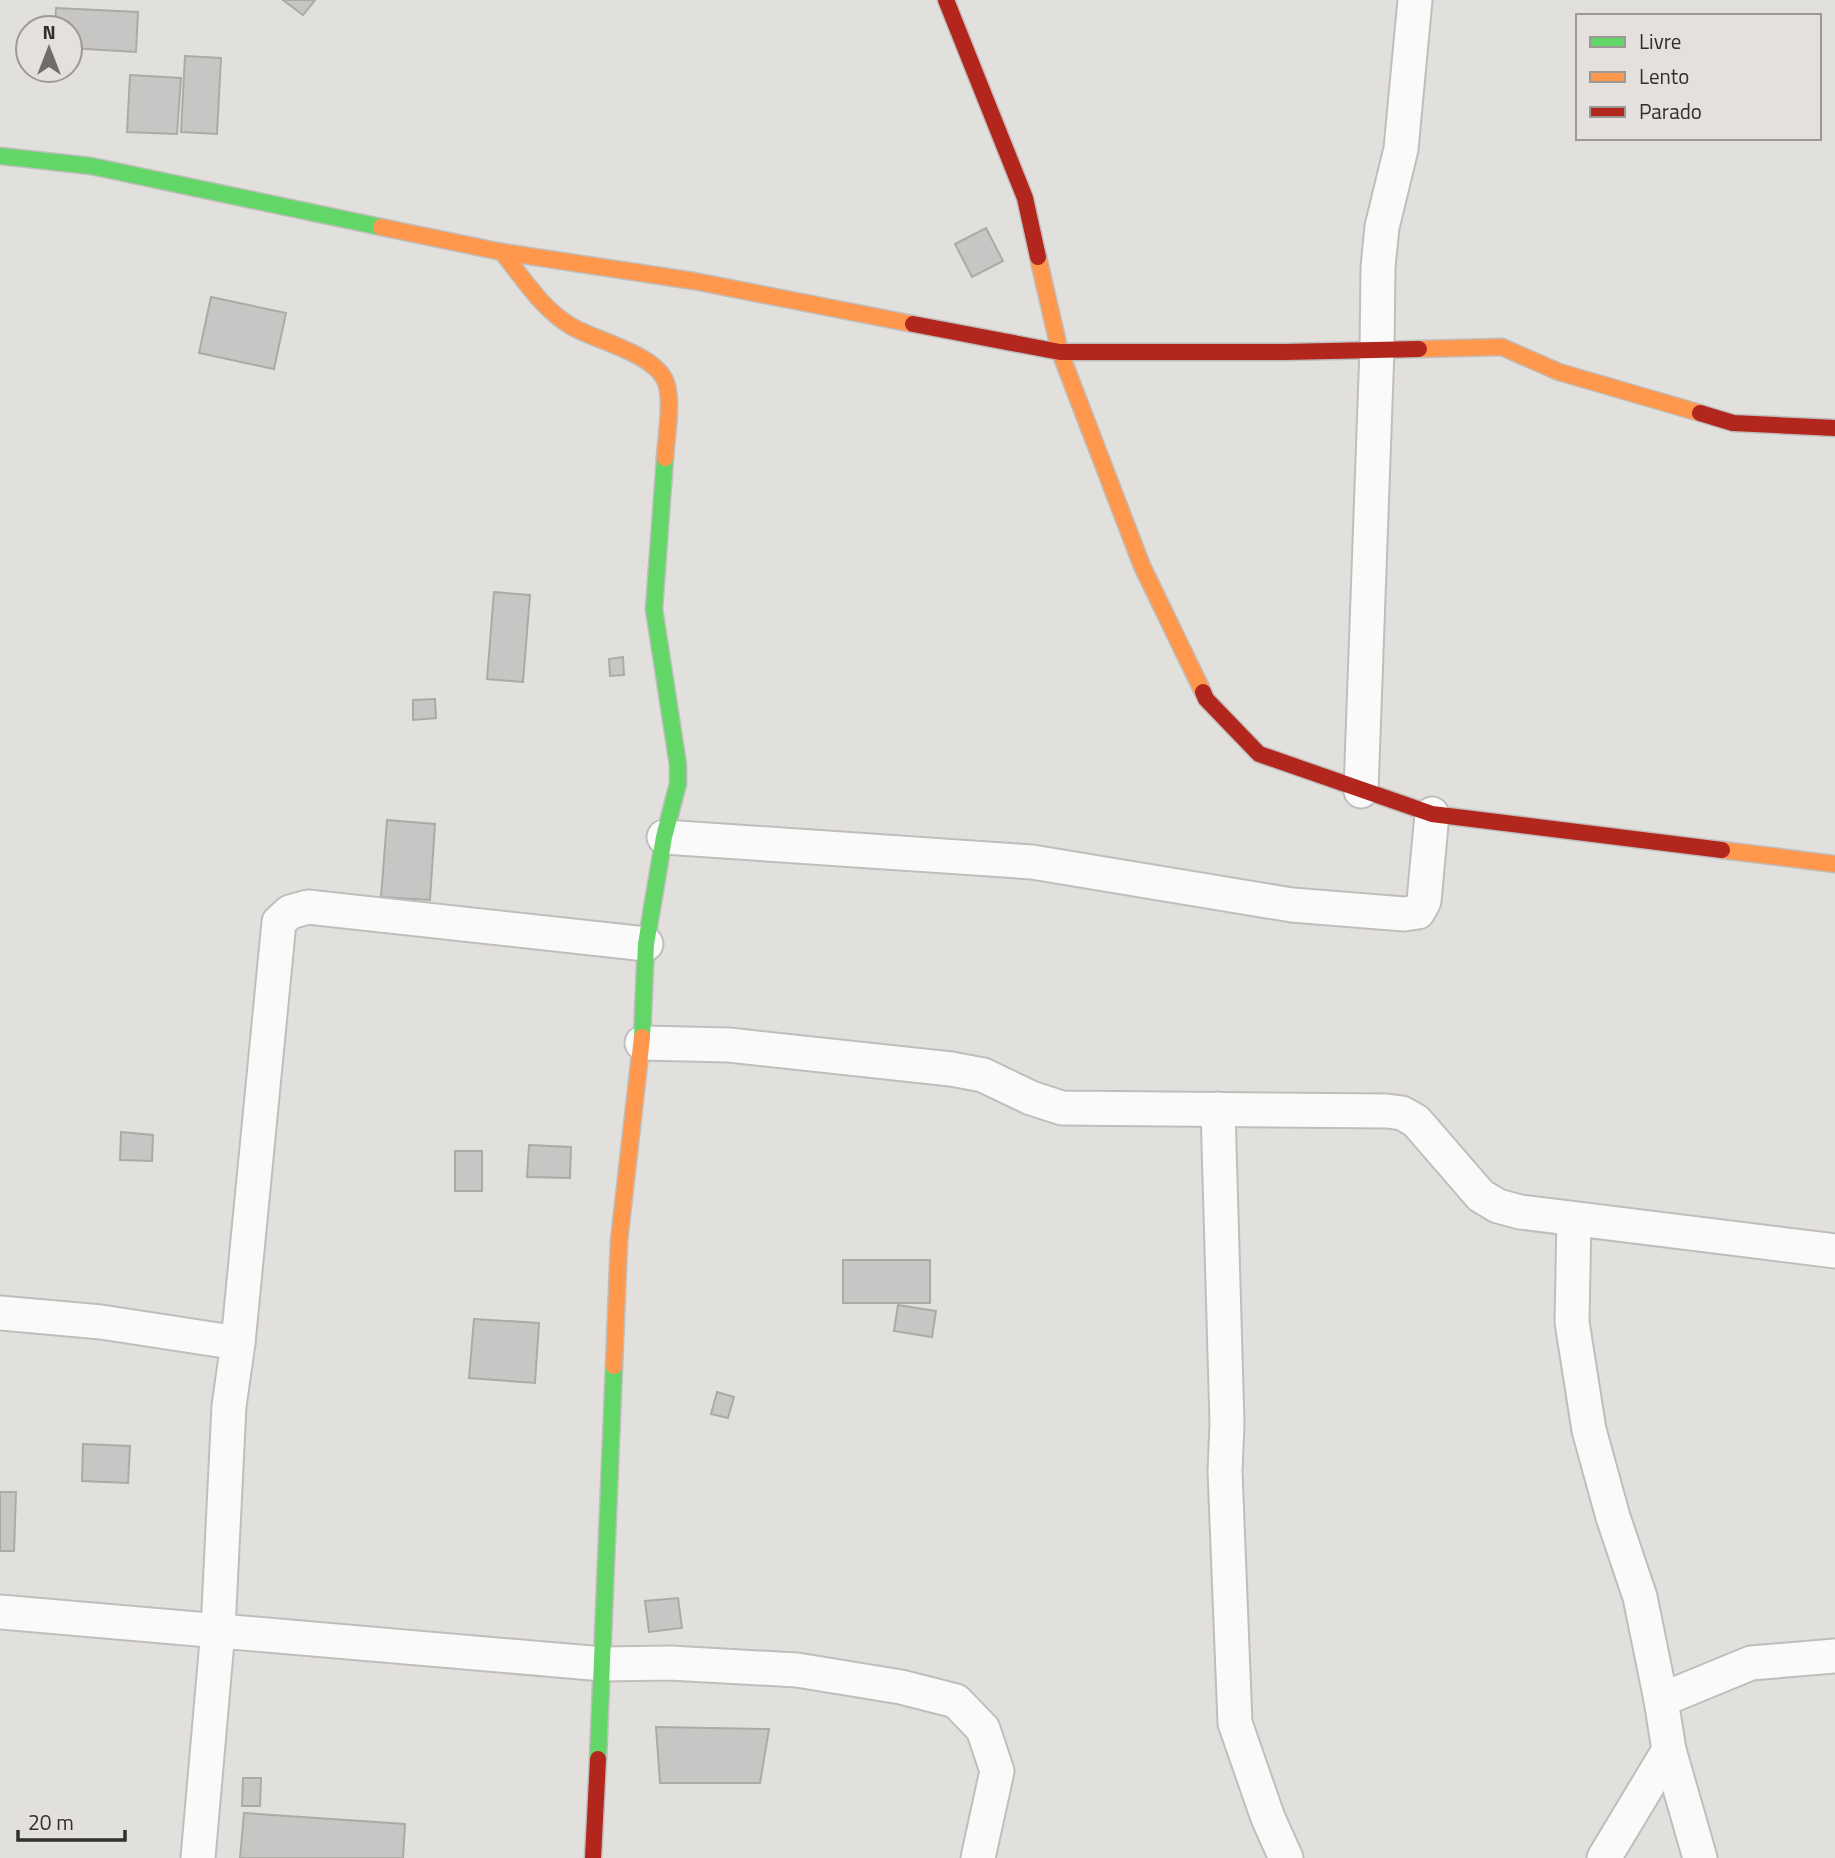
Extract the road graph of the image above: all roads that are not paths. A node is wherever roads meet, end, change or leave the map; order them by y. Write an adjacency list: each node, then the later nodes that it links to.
1 (946, 0): 6 (street)
2 (1415, 0): 5 (street)
3 (0, 156): 4 (street)
4 (502, 252): 6 (street); 10 (street)
5 (1377, 349): 6 (street); 7 (street); 8 (street)
6 (1060, 352): 8 (street)
7 (1835, 428)
8 (1361, 792): 9 (street)
9 (1432, 814): 10 (street); 11 (street)
10 (664, 838): 12 (street)
11 (1835, 864)
12 (646, 944): 13 (street); 18 (street)
13 (642, 1043): 14 (street); 22 (street)
14 (1218, 1109): 15 (street); 28 (street)
15 (1574, 1219): 16 (street); 23 (street)
16 (1835, 1251)
17 (0, 1314): 18 (street)
18 (238, 1343): 20 (street)
19 (0, 1612): 20 (street)
20 (218, 1630): 22 (street); 25 (street)
21 (1835, 1656): 23 (street)
22 (603, 1664): 26 (street); 27 (street)
23 (1661, 1700): 24 (street)
24 (1669, 1750): 29 (street); 30 (street)
25 (198, 1858)
26 (593, 1858)
27 (978, 1858)
28 (1286, 1858)
29 (1604, 1858)
30 (1700, 1858)

